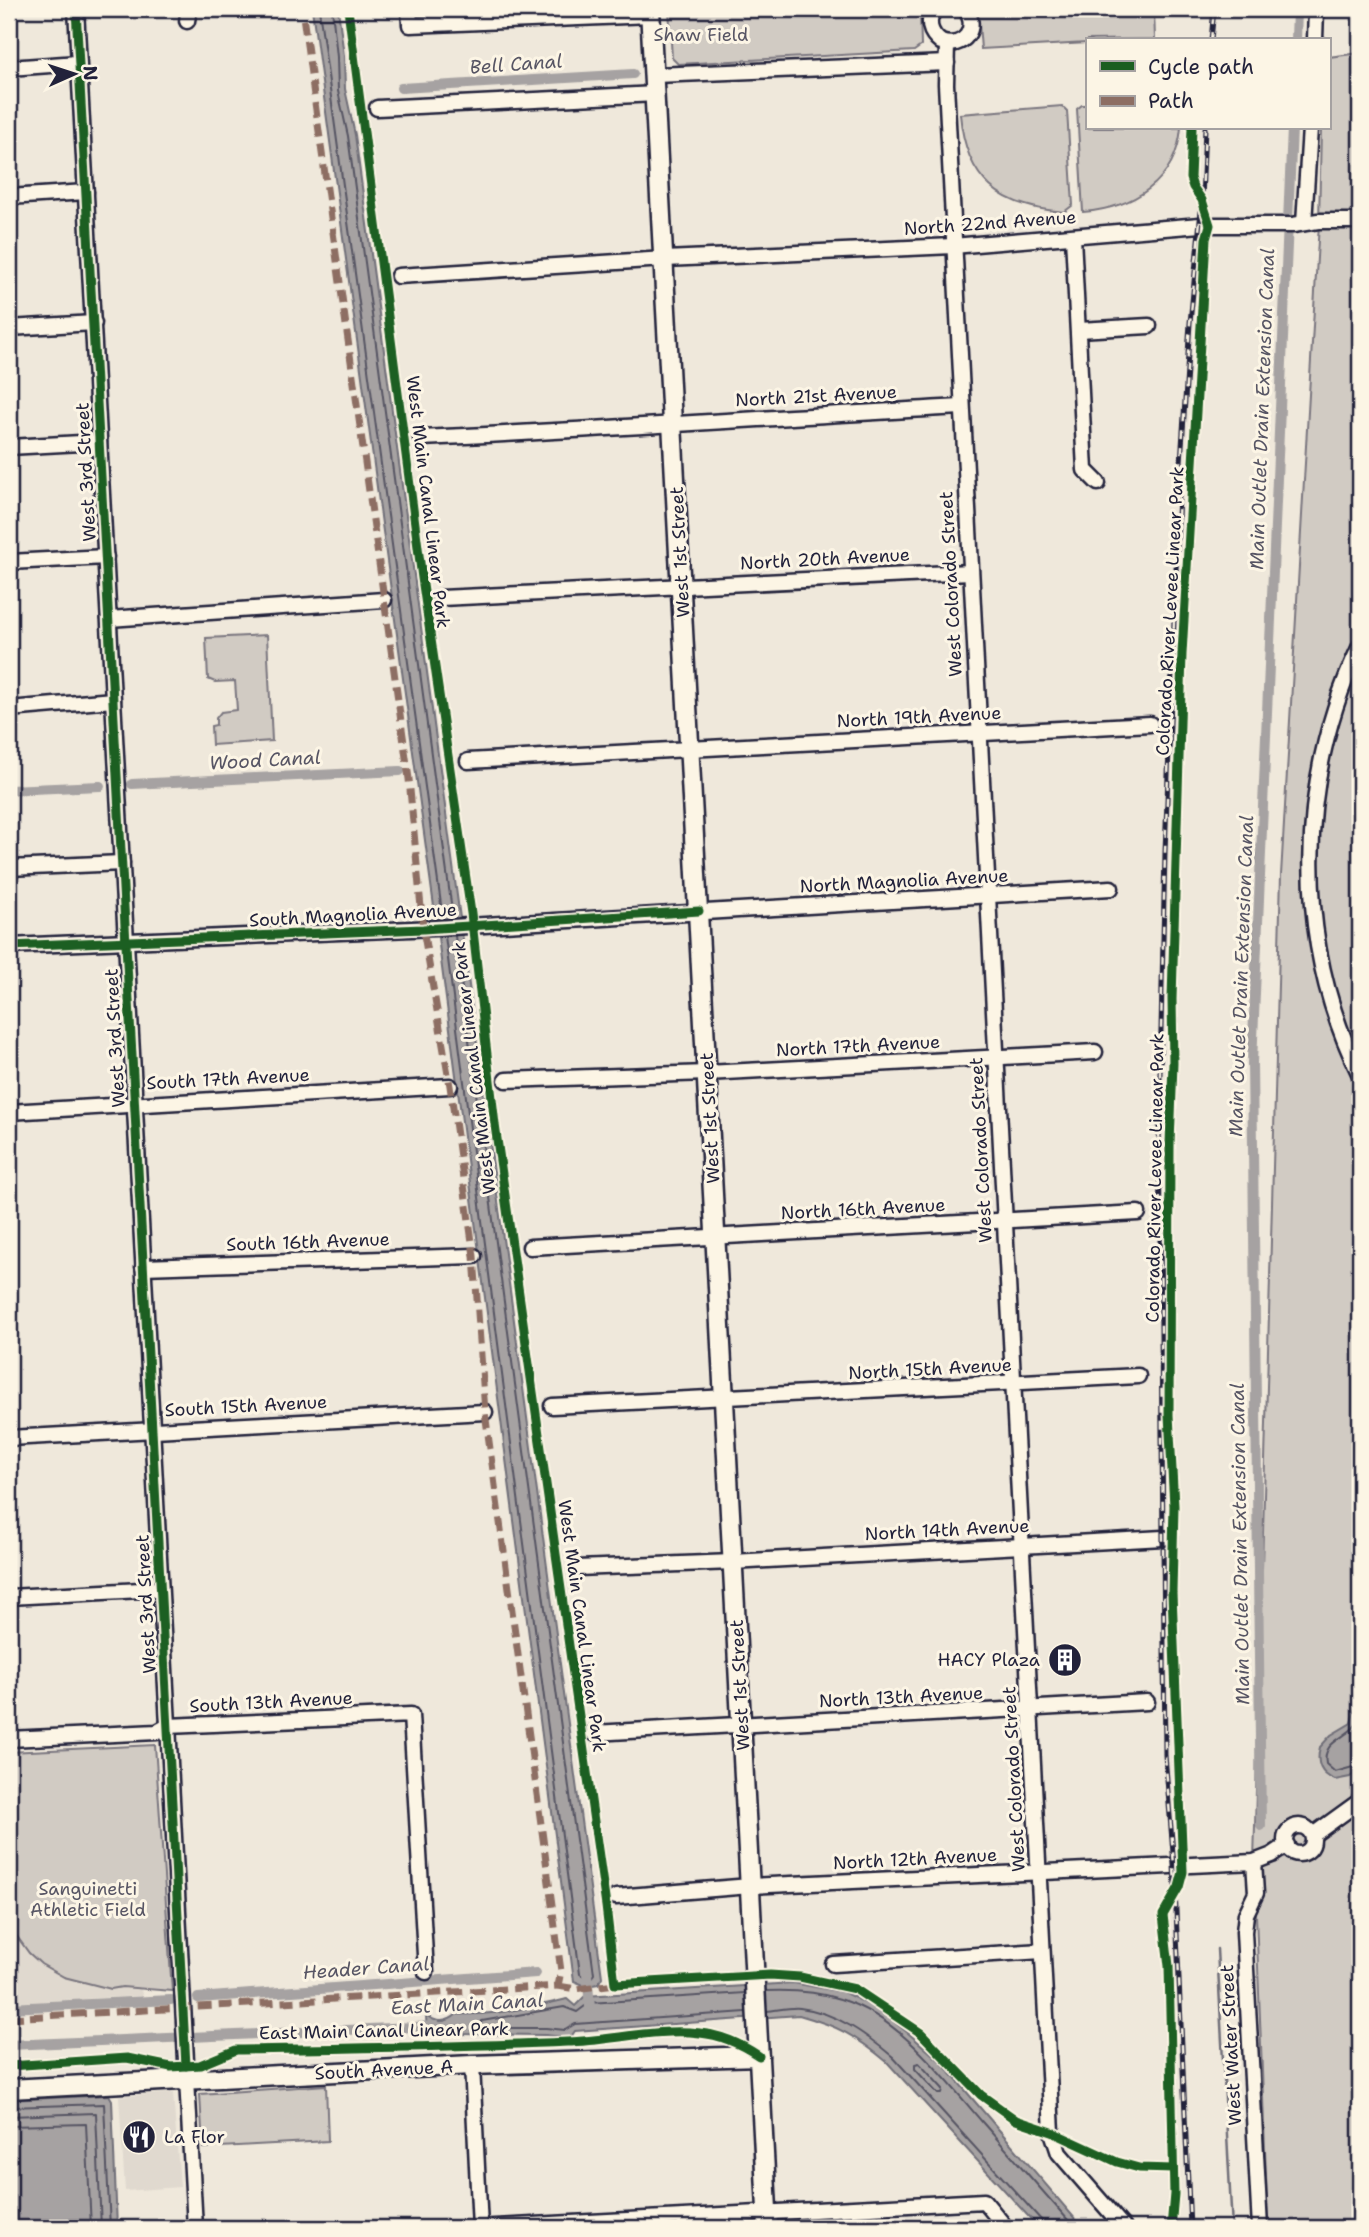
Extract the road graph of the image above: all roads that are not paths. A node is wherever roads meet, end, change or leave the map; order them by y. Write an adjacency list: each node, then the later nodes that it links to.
1 (76, 9): 10 (street, West 3rd Street)
2 (409, 9): 6 (street)
3 (936, 9): 7 (street)
4 (965, 9): 9 (street)
5 (1316, 9): 8 (street)
6 (650, 12): 14 (main road, West 1st Street)
7 (930, 29): 9 (street); 11 (street)
8 (1314, 38)
9 (947, 44): 12 (street, West Colorado Street)
10 (78, 63): 13 (street); 18 (street, West 3rd Street)
11 (929, 63): 12 (street); 14 (street)
12 (947, 63): 23 (street, West Colorado Street)
13 (9, 68)
14 (655, 75): 15 (main road, West 1st Street)
15 (656, 94): 16 (street); 24 (main road, West 1st Street)
16 (377, 108)
17 (1310, 130): 21 (street)
18 (86, 192): 19 (street); 26 (street, West 3rd Street)
19 (9, 197)
20 (1360, 221): 21 (street)
21 (1311, 222): 22 (street, North 22nd Avenue)
22 (1073, 237): 23 (street, North 22nd Avenue); 29 (street)
23 (953, 246): 24 (street, North 22nd Avenue); 30 (street, West Colorado Street)
24 (665, 259): 25 (street, North 22nd Avenue); 31 (main road, West 1st Street)
25 (398, 276)
26 (94, 323): 28 (street); 33 (street, West 3rd Street)
27 (1149, 326): 29 (street)
28 (9, 328)
29 (1079, 330): 35 (street)
30 (961, 407): 31 (street, North 21st Avenue); 38 (street, West Colorado Street)
31 (673, 423): 32 (street, North 21st Avenue); 39 (main road, West 1st Street)
32 (421, 438)
33 (99, 442): 34 (street); 36 (street, West 3rd Street)
34 (9, 447)
35 (1098, 483)
36 (106, 557): 37 (street); 42 (street, West 3rd Street)
37 (9, 562)
38 (970, 572): 39 (street, North 20th Avenue); 47 (street, West Colorado Street)
39 (682, 585): 40 (street, North 20th Avenue); 48 (main road, West 1st Street)
40 (441, 598)
41 (384, 600): 42 (street)
42 (109, 619): 44 (street, West 3rd Street)
43 (1360, 646): 60 (street)
44 (113, 700): 45 (street); 50 (street, West 3rd Street)
45 (9, 709)
46 (1150, 723): 47 (street, North 19th Avenue)
47 (978, 734): 48 (street, North 19th Avenue); 53 (street, West Colorado Street)
48 (690, 747): 49 (street, North 19th Avenue); 54 (main road, West 1st Street)
49 (468, 761)
50 (122, 863): 51 (street); 55 (street, West 3rd Street)
51 (9, 868)
52 (1111, 888): 53 (street, North Magnolia Avenue)
53 (987, 895): 54 (street, North Magnolia Avenue); 58 (street, West Colorado Street)
54 (699, 911): 55 (street, South Magnolia Avenue); 59 (main road, West 1st Street)
55 (125, 941): 56 (street, South Magnolia Avenue); 63 (street, West 3rd Street)
56 (9, 946)
57 (1095, 1052): 58 (street, North 17th Avenue)
58 (995, 1057): 59 (street, North 17th Avenue); 66 (street, West Colorado Street)
59 (707, 1073): 61 (street); 67 (main road, West 1st Street)
60 (1360, 1075)
61 (506, 1080)
62 (450, 1086): 63 (street, South 17th Avenue)
63 (135, 1104): 64 (street, South 17th Avenue); 70 (street, West 3rd Street)
64 (9, 1112)
65 (1138, 1213): 66 (street, North 16th Avenue)
66 (1004, 1221): 67 (street, North 16th Avenue); 72 (street, West Colorado Street)
67 (716, 1235): 68 (street); 73 (main road, West 1st Street)
68 (530, 1247)
69 (474, 1256): 70 (street, South 16th Avenue)
70 (143, 1267): 76 (street, West 3rd Street)
71 (1138, 1376): 72 (street, North 15th Avenue)
72 (1013, 1384): 73 (street, North 15th Avenue); 79 (street, West Colorado Street)
73 (725, 1398): 74 (street); 80 (main road, West 1st Street)
74 (552, 1406)
75 (485, 1412): 76 (street, South 15th Avenue)
76 (152, 1430): 77 (street, South 15th Avenue); 82 (street, West 3rd Street)
77 (9, 1438)
78 (1163, 1538): 79 (street, North 14th Avenue)
79 (1021, 1545): 80 (street, North 14th Avenue); 85 (street, West Colorado Street)
80 (733, 1562): 81 (street, North 14th Avenue); 86 (main road, West 1st Street)
81 (577, 1568)
82 (160, 1589): 83 (street); 87 (street, West 3rd Street)
83 (9, 1597)
84 (1147, 1702): 85 (street, North 13th Avenue)
85 (1030, 1710): 86 (street, North 13th Avenue); 92 (street, West Colorado Street)
86 (742, 1725): 88 (street, North 13th Avenue); 93 (main road, West 1st Street)
87 (168, 1726): 89 (street, South 13th Avenue); 97 (street, South 13th Avenue); 100 (street, West 3rd Street)
88 (594, 1733)
89 (9, 1739)
90 (1360, 1801): 91 (street, North 12th Avenue)
91 (1254, 1862): 92 (street, North 12th Avenue); 107 (street, West Water Street)
92 (1038, 1872): 93 (street, North 12th Avenue); 95 (street, West Colorado Street)
93 (750, 1886): 94 (street, North 12th Avenue); 98 (main road, West 1st Street)
94 (616, 1897)
95 (1042, 1951): 96 (street); 106 (street, West Colorado Street)
96 (833, 1965)
97 (426, 1972)
98 (759, 2056): 99 (main road, South Avenue A); 102 (main road, West 1st Street)
99 (472, 2065): 100 (main road, South Avenue A); 104 (street)
100 (187, 2081): 101 (main road, South Avenue A); 103 (street, West 3rd Street)
101 (9, 2089)
102 (768, 2221): 104 (street); 105 (street)
103 (195, 2228)
104 (479, 2228)
105 (1006, 2228)
106 (1124, 2228)
107 (1260, 2228)

